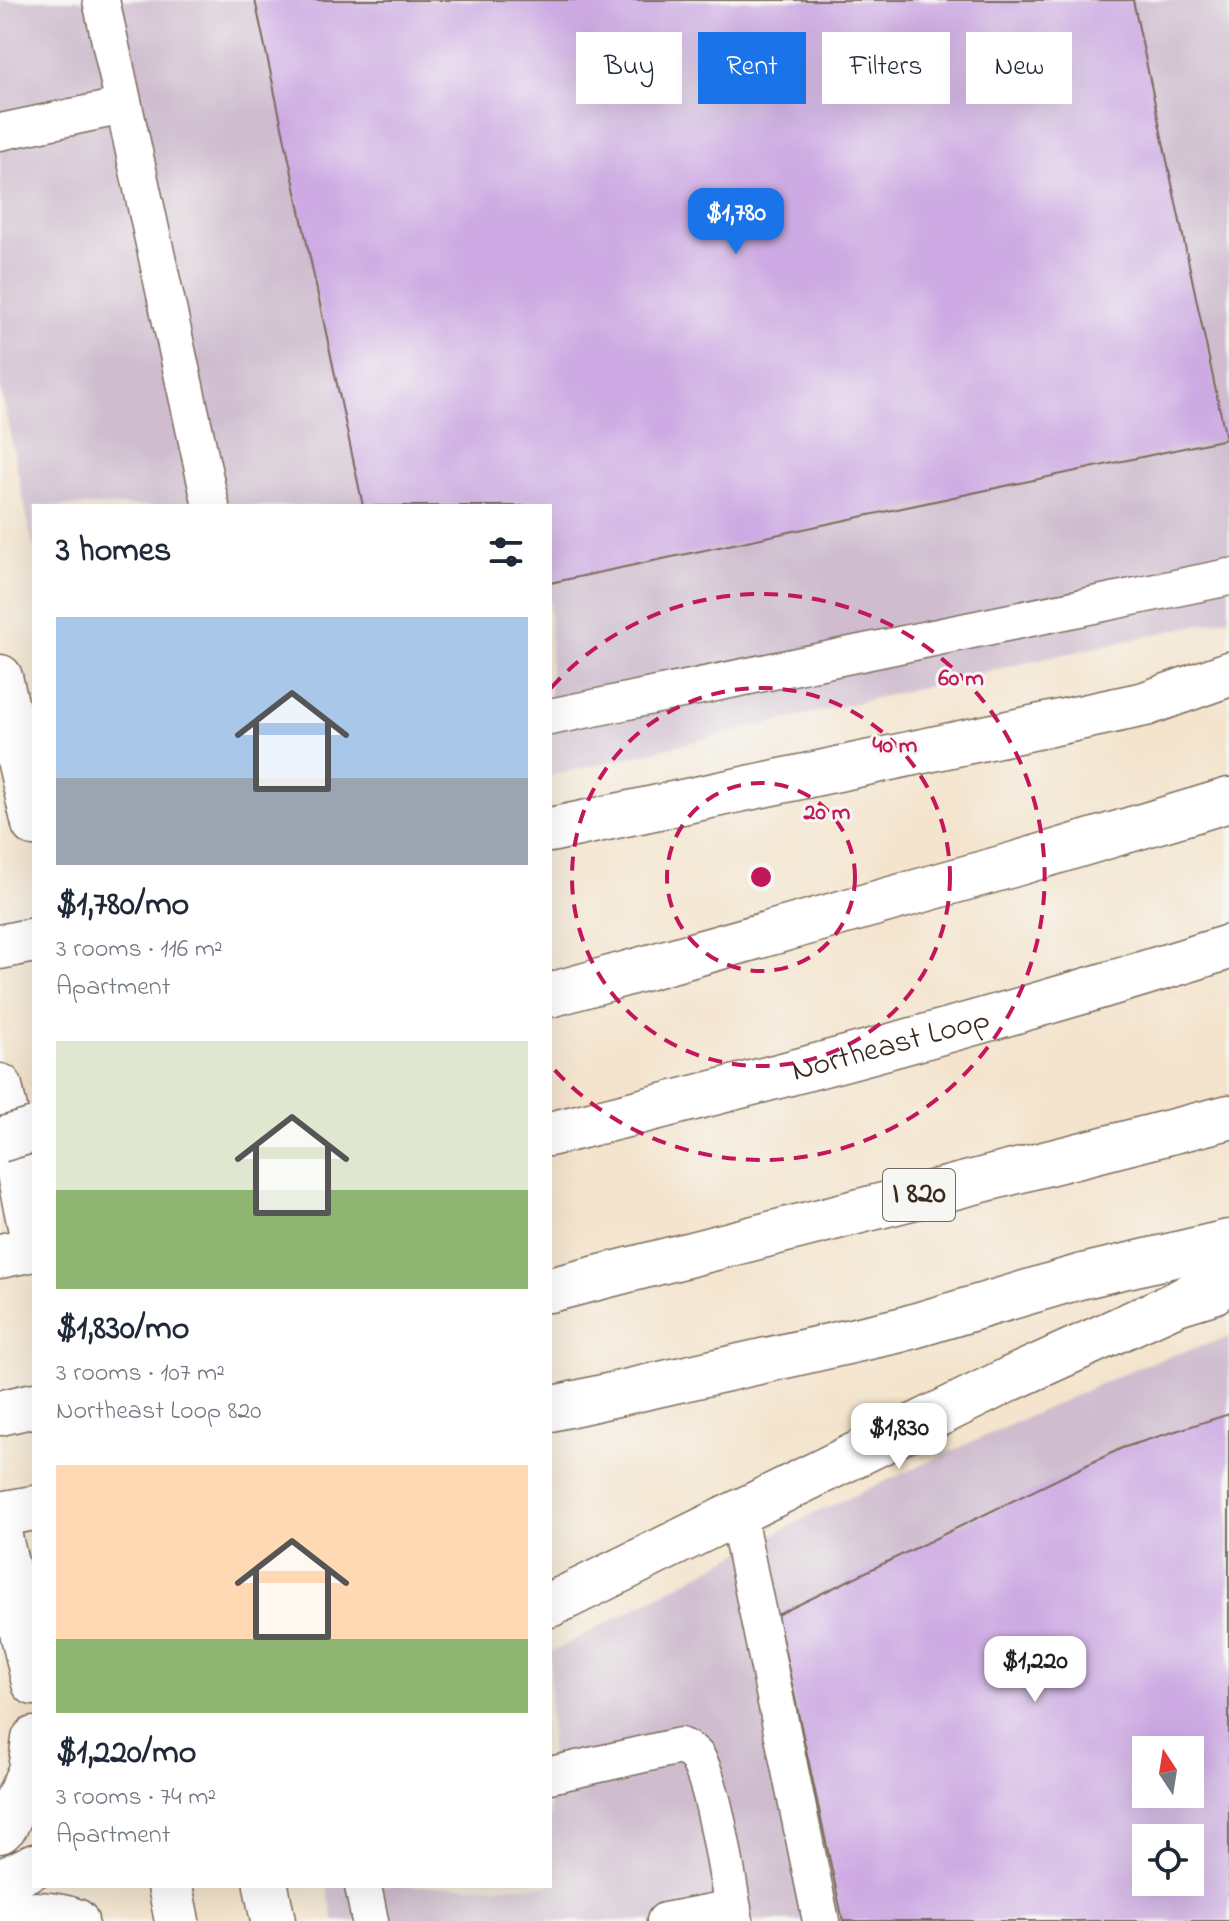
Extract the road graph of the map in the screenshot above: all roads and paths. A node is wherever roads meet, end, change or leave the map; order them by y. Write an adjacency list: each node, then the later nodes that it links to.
1 (101, 0): 2 (lane)
2 (124, 106): 3 (lane); 4 (lane)
3 (0, 132)
4 (211, 504)
5 (1229, 577): 8 (lane)
6 (1229, 674): 11 (main road)
7 (0, 677): 10 (main road)
8 (552, 717)
9 (1229, 800): 15 (main road)
10 (32, 815)
11 (552, 830)
12 (32, 940): 13 (main road)
13 (0, 947)
14 (1229, 947): 19 (main road, Northeast Loop)
15 (552, 994)
16 (0, 1086): 21 (main road)
17 (1229, 1117): 27 (main road, I 820)
18 (32, 1131): 20 (main road, bridge)
19 (552, 1133)
20 (0, 1140)
21 (32, 1238)
22 (1229, 1242): 30 (main road)
23 (32, 1248): 24 (main road)
24 (0, 1256)
25 (1229, 1275): 28 (main road)
26 (1229, 1287): 28 (main road)
27 (552, 1289)
28 (1177, 1303): 33 (main road)
29 (32, 1405): 31 (main road)
30 (552, 1409)
31 (0, 1413)
32 (32, 1508): 34 (main road)
33 (737, 1512): 36 (main road); 53 (lane)
34 (0, 1514)
35 (0, 1537): 37 (main road)
36 (552, 1604)
37 (32, 1674)
38 (32, 1755): 40 (main road)
39 (552, 1775): 46 (lane)
40 (0, 1831)
41 (32, 1867): 42 (main road)
42 (0, 1882)
43 (170, 1888): 49 (main road)
44 (266, 1888): 50 (main road)
45 (363, 1888): 51 (lane)
46 (734, 1915): 52 (lane)
47 (0, 1916): 48 (main road)
48 (76, 1921)
49 (177, 1921)
50 (273, 1921)
51 (370, 1921)
52 (665, 1921)
53 (821, 1921)

